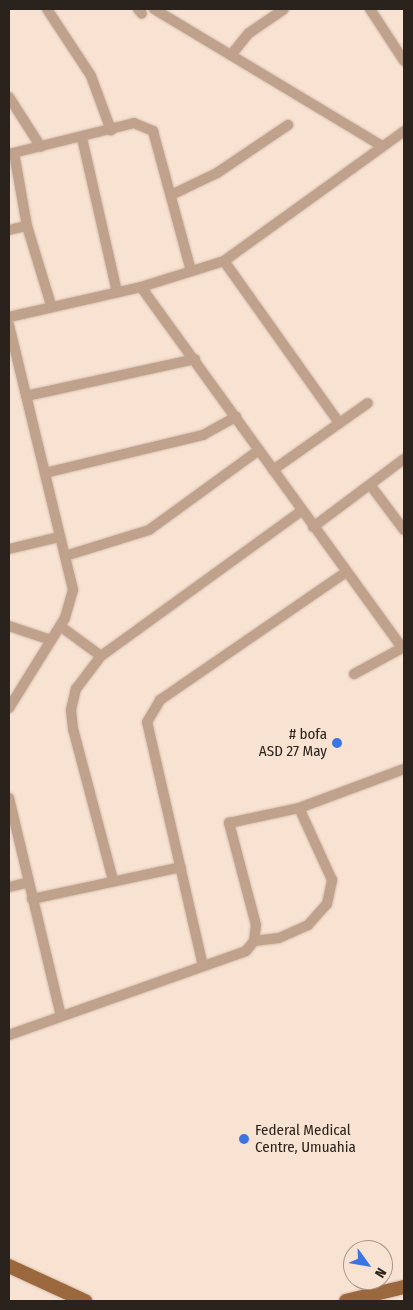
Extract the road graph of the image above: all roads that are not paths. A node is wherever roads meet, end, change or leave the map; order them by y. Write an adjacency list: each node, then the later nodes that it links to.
1 (47, 9): 9 (street)
2 (154, 9): 5 (street)
3 (284, 9): 5 (street)
4 (370, 9): 6 (street)
5 (231, 55): 12 (street)
6 (404, 61)
7 (9, 97): 13 (street)
8 (288, 125): 15 (street)
9 (111, 130): 11 (street); 15 (street)
10 (404, 131): 12 (street)
11 (82, 138): 13 (street); 21 (street)
12 (382, 146): 18 (street)
13 (41, 147): 14 (street)
14 (11, 154): 16 (street)
15 (171, 196): 19 (street)
16 (27, 226): 17 (street); 22 (street)
17 (9, 230)
18 (224, 261): 19 (street); 29 (street)
19 (191, 271): 20 (street)
20 (142, 287): 21 (street); 25 (street)
21 (117, 292): 22 (street)
22 (51, 305): 23 (street)
23 (9, 317)
24 (9, 325): 26 (street)
25 (195, 359): 26 (street); 28 (street)
26 (26, 396): 33 (street)
27 (368, 404): 29 (street)
28 (236, 417): 30 (street); 33 (street)
29 (339, 423): 32 (street)
30 (259, 450): 32 (street); 40 (street)
31 (404, 458): 34 (street)
32 (273, 470): 35 (street)
33 (45, 473): 38 (street)
34 (371, 486): 36 (street); 37 (street)
35 (301, 511): 36 (street); 46 (street)
36 (313, 527): 41 (street)
37 (404, 530)
38 (60, 538): 39 (street); 40 (street)
39 (9, 549)
40 (65, 556): 43 (street)
41 (346, 572): 45 (street); 53 (street)
42 (9, 626): 44 (street)
43 (60, 626): 44 (street); 46 (street)
44 (52, 640): 48 (street)
45 (403, 648): 47 (street)
46 (101, 656): 54 (street)
47 (354, 674)
48 (9, 708)
49 (404, 769): 51 (street)
50 (9, 798): 52 (street)
51 (299, 808): 58 (street); 58 (street)
52 (10, 813): 55 (street)
53 (181, 867): 54 (street); 59 (street)
54 (113, 880): 57 (street)
55 (27, 883): 56 (street); 57 (street)
56 (9, 887)
57 (32, 899): 60 (street)
58 (254, 941): 59 (street)
59 (204, 966): 60 (street)
60 (61, 1016): 61 (street)
61 (9, 1036)
62 (9, 1266): 64 (main road)
63 (404, 1287): 65 (main road)
64 (85, 1301)
65 (346, 1301)

